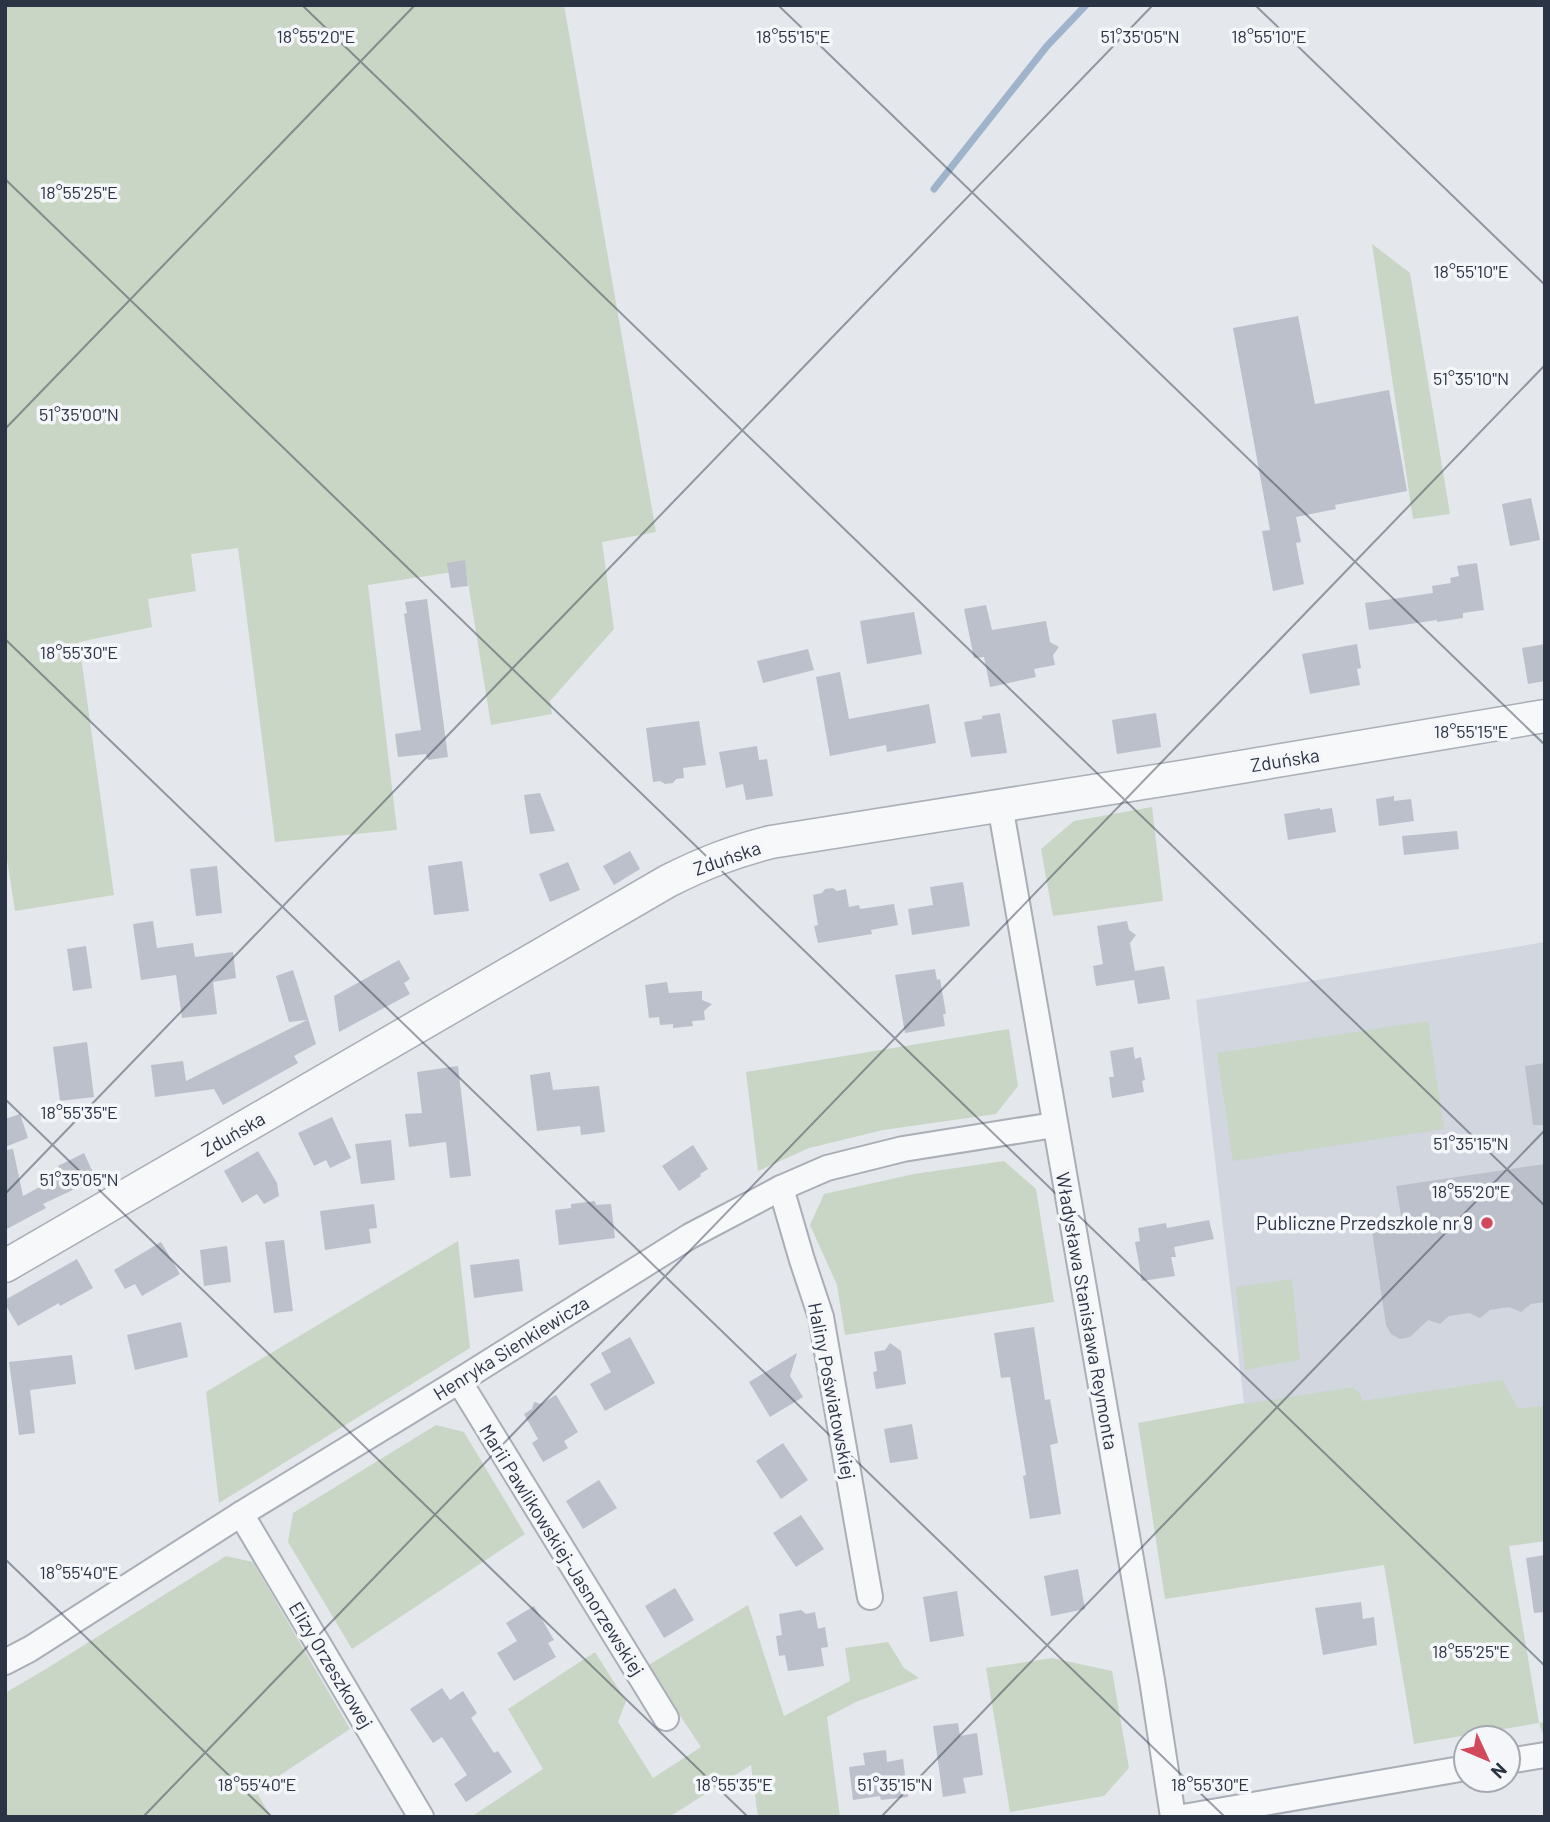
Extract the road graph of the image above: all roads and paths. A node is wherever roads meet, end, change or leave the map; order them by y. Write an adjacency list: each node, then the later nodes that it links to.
1 (1545, 716): 2 (street, Zduńska)
2 (999, 805): 3 (street, Władysława Stanisława Reymonta); 5 (street, Zduńska)
3 (1054, 1125): 4 (street, Henryka Sienkiewicza); 15 (street, Władysława Stanisława Reymonta)
4 (781, 1188): 6 (street, Henryka Sienkiewicza); 8 (street, Haliny Poświatowskiej)
5 (5, 1266)
6 (459, 1381): 7 (street, Henryka Sienkiewicza); 10 (street, Marii Pawlikowskiej-Jasnorzewskiej)
7 (241, 1514): 9 (street, Henryka Sienkiewicza); 14 (street, Elizy Orzeszkowej)
8 (870, 1597)
9 (5, 1662)
10 (666, 1718)
11 (1545, 1755): 12 (street)
12 (1522, 1759)
13 (1452, 1770): 16 (street)
14 (421, 1817)
15 (1173, 1817)
16 (1183, 1817)

